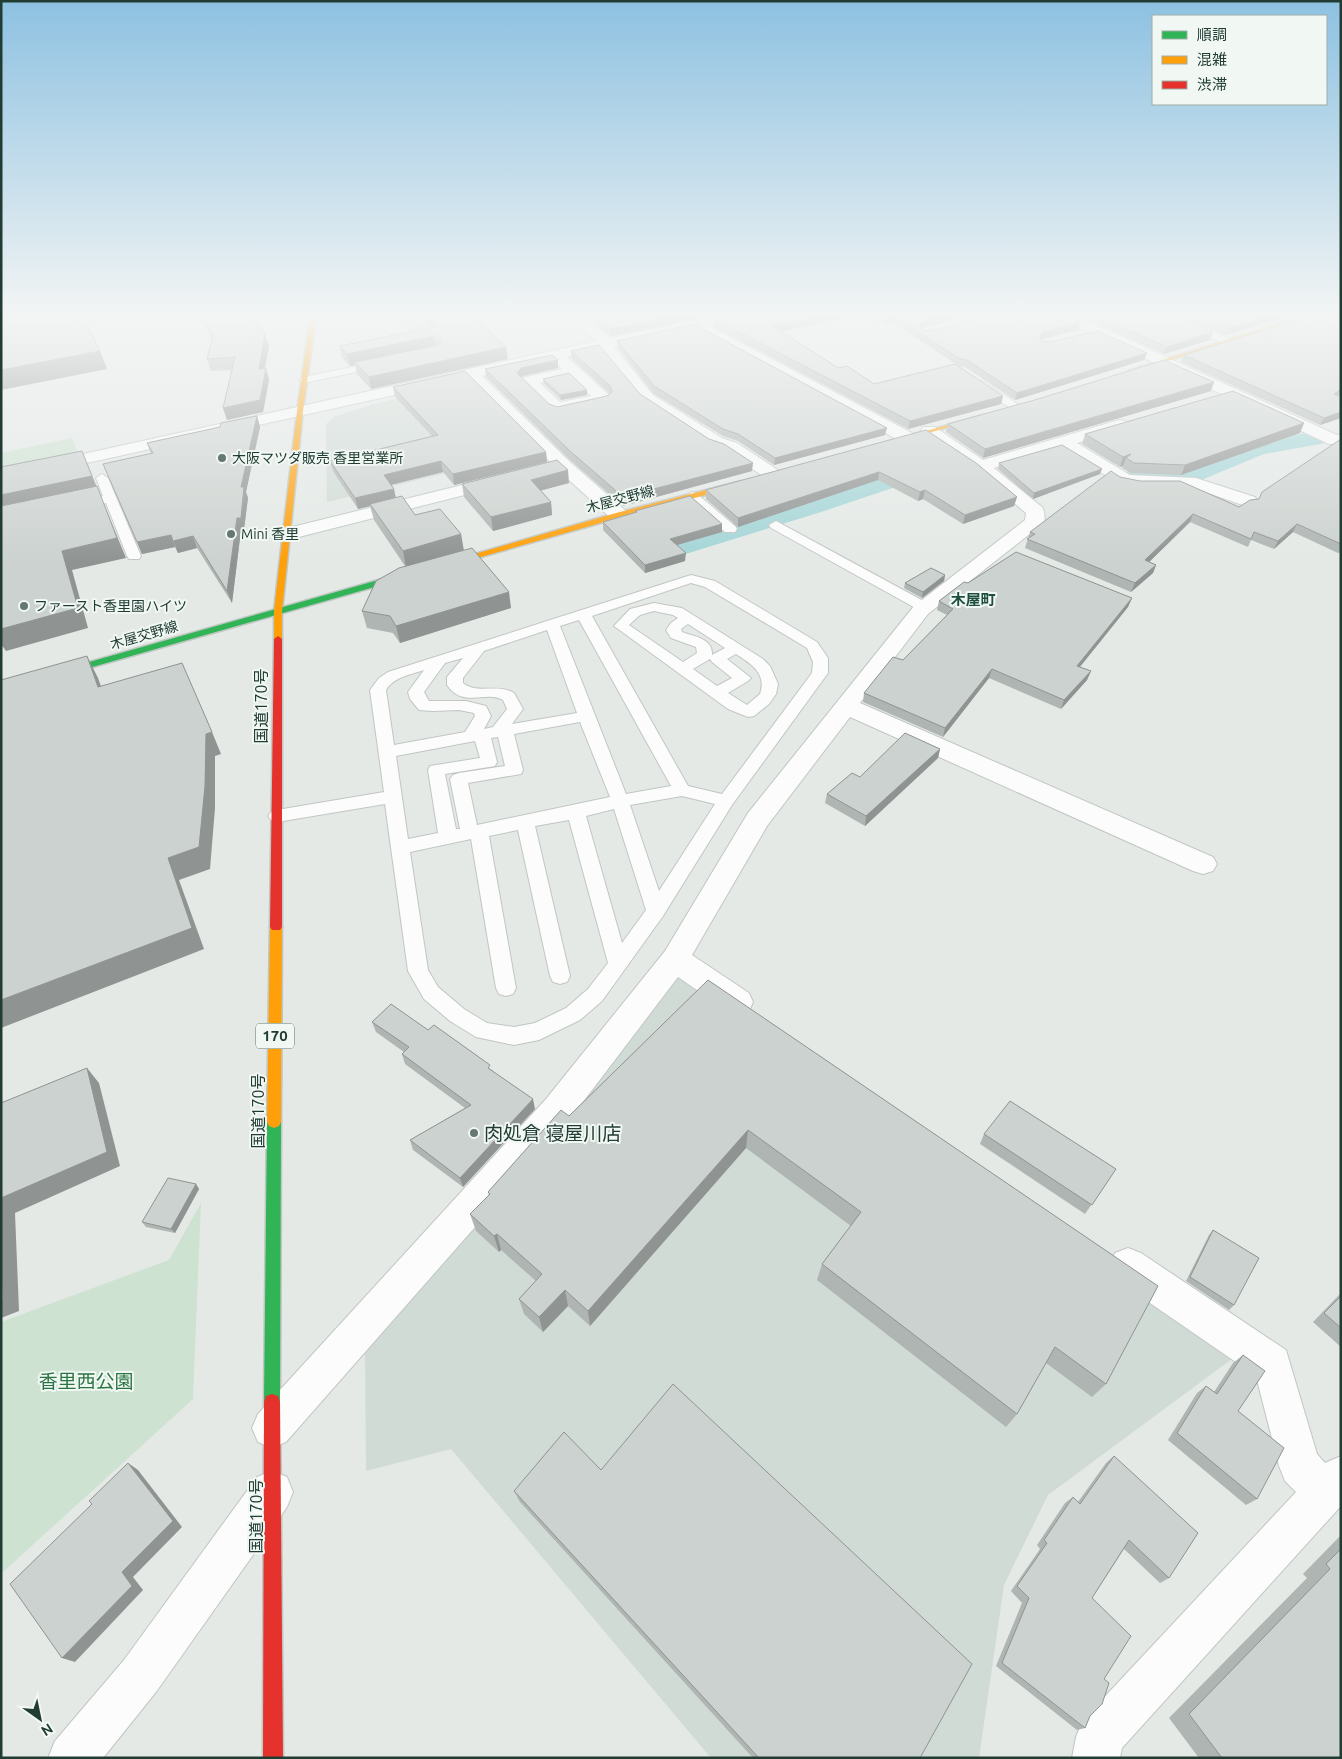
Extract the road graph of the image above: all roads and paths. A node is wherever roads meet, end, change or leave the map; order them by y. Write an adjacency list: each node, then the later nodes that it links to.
1 (302, 399): 12 (main road, 国道170号 / 170)
2 (355, 399): 12 (street)
3 (497, 399): 18 (street)
4 (649, 399): 20 (street)
5 (846, 399): 14 (street)
6 (1004, 399): 11 (lane)
7 (1206, 399): 9 (street)
8 (1246, 399): 15 (street)
9 (1203, 400)
10 (1029, 403): 11 (main road)
11 (1016, 407): 14 (main road)
12 (300, 411): 21 (street); 32 (main road, 国道170号 / 170)
13 (1138, 420): 16 (street)
14 (917, 434): 17 (main road); 19 (street)
15 (1341, 439)
16 (1063, 442): 19 (street); 26 (street)
17 (877, 445)
18 (563, 465): 23 (street); 29 (street)
19 (982, 466): 34 (street)
20 (777, 473): 24 (main road, 木屋交野線)
21 (1, 477)
22 (102, 478): 25 (lane)
23 (441, 496): 28 (street); 32 (street)
24 (692, 496): 29 (main road, 木屋交野線); 31 (lane)
25 (110, 498): 27 (lane); 33 (lane)
26 (1248, 501)
27 (64, 508)
28 (453, 512)
29 (619, 515): 35 (main road, 木屋交野線)
30 (776, 525): 34 (lane)
31 (730, 529)
32 (287, 534): 35 (main road, 国道170号 / 170)
33 (134, 556)
34 (924, 607): 45 (street)
35 (278, 611): 43 (main road, 木屋交野線); 56 (main road, 国道170号 / 170)
36 (583, 613): 38 (lane); 48 (lane); 51 (lane)
37 (688, 618): 40 (lane); 42 (lane); 42 (lane)
38 (552, 623): 39 (lane); 47 (lane)
39 (480, 646): 41 (lane); 49 (lane)
40 (736, 648): 44 (lane); 46 (lane)
41 (440, 659): 49 (lane); 50 (lane)
42 (682, 669): 44 (lane)
43 (1, 690)
44 (717, 693): 46 (lane)
45 (846, 706): 61 (street); 63 (street)
46 (748, 712): 48 (lane)
47 (586, 716): 49 (lane); 53 (lane)
48 (780, 725): 54 (lane)
49 (489, 734): 50 (lane); 58 (lane); 59 (lane)
50 (386, 752): 52 (lane)
51 (682, 790): 53 (lane); 54 (lane)
52 (393, 797): 56 (lane); 60 (lane)
53 (620, 801): 55 (lane); 62 (lane)
54 (726, 801): 62 (lane)
55 (576, 812): 57 (lane); 64 (lane)
56 (277, 816): 69 (main road, 国道170号 / 170)
57 (525, 822): 58 (lane); 65 (lane)
58 (474, 832): 59 (lane); 66 (lane)
59 (448, 837): 60 (lane)
60 (400, 847): 64 (lane)
61 (1204, 864)
62 (656, 911): 64 (lane)
63 (675, 959): 67 (street); 69 (street)
64 (618, 964)
65 (560, 976)
66 (506, 988)
67 (765, 1020)
68 (1100, 1247): 70 (street)
69 (272, 1428): 71 (main road, 国道170号 / 170)
70 (1332, 1485): 74 (street)
71 (272, 1492): 72 (street); 73 (main road, 国道170号 / 170)
72 (72, 1758)
73 (272, 1758)
74 (1096, 1758)

